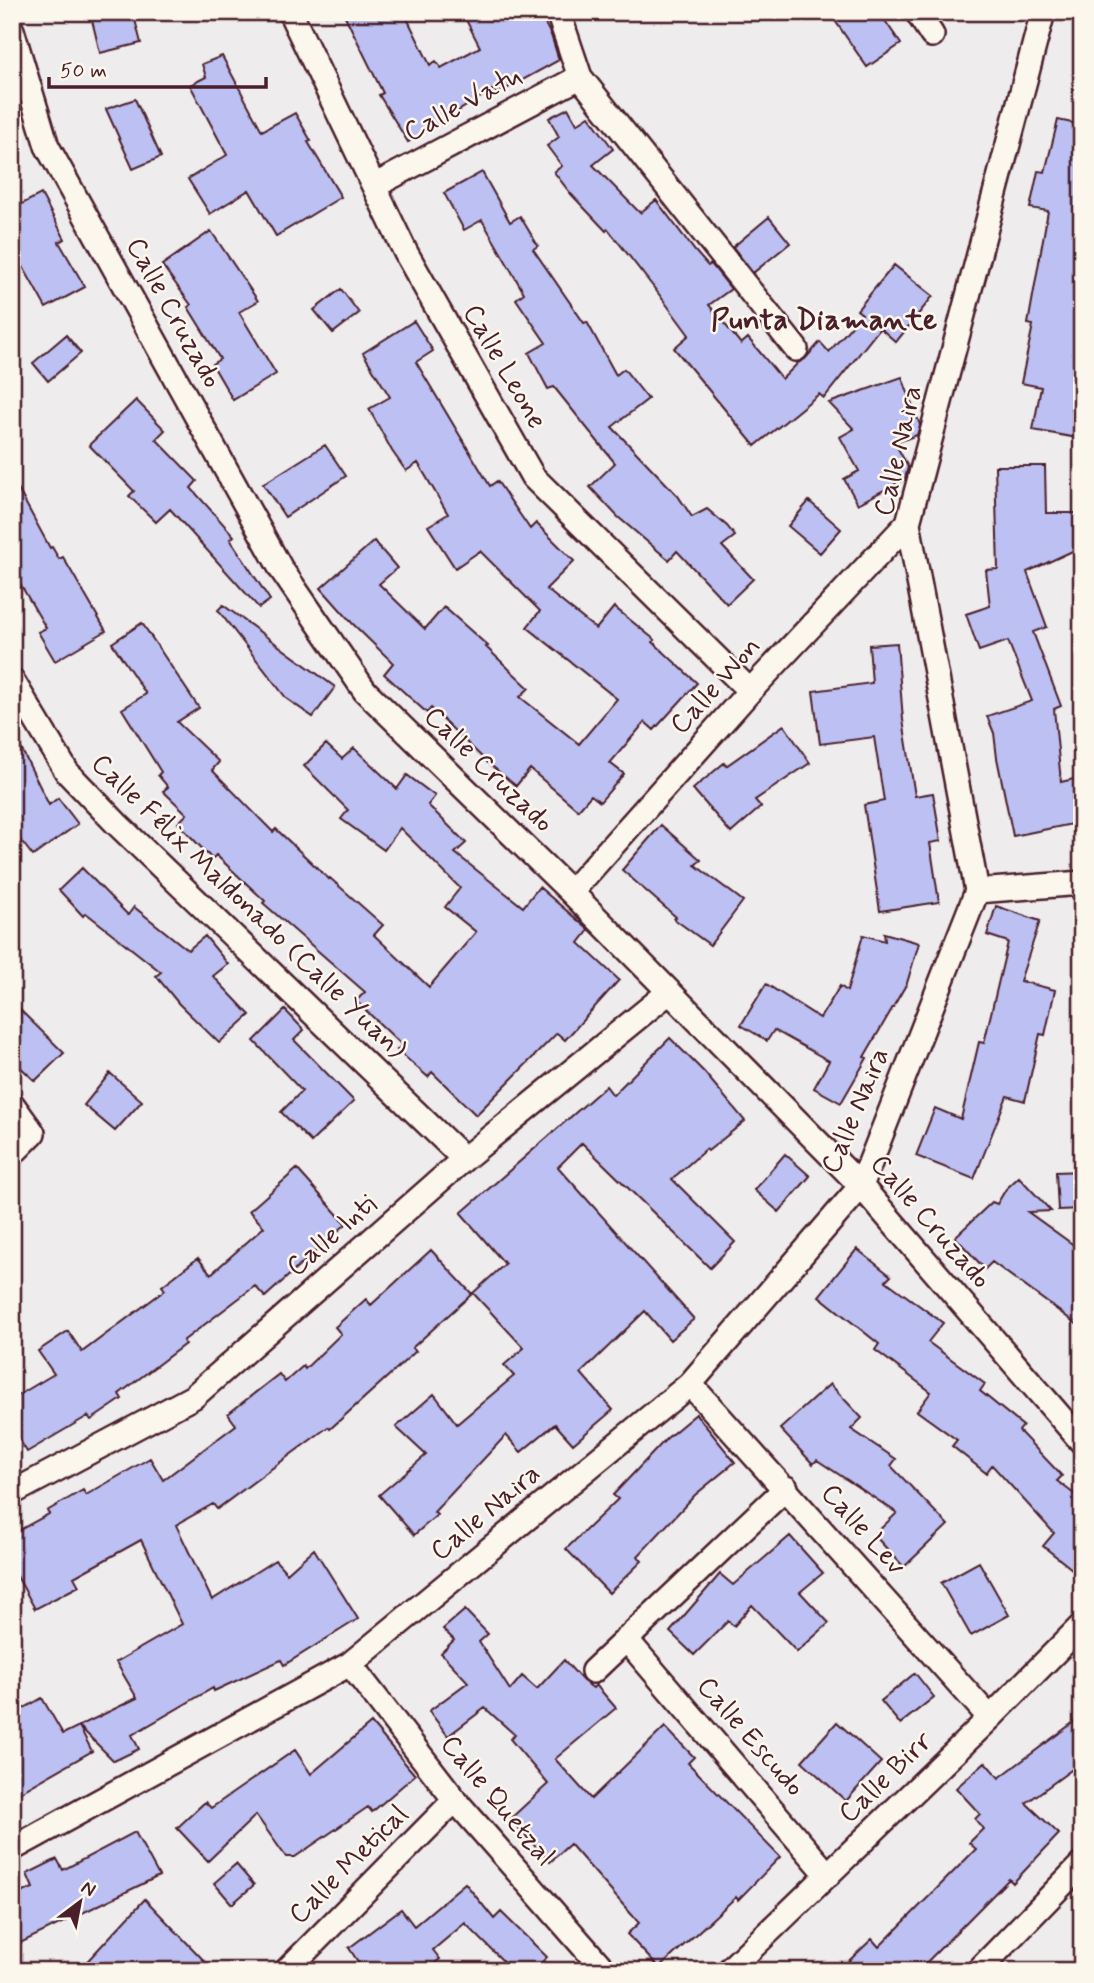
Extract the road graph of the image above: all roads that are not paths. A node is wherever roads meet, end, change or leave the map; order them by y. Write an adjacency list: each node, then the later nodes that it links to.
1 (290, 12): 8 (street, Calle Leone)
2 (558, 12): 7 (street)
3 (917, 12): 6 (street)
4 (1042, 12): 10 (street, Calle Naira)
5 (12, 30): 15 (street, Calle Cruzado)
6 (932, 34)
7 (580, 77): 8 (street, Calle Vatu); 9 (street)
8 (374, 187): 12 (street, Calle Leone)
9 (796, 349)
10 (908, 523): 12 (street, Calle Won); 14 (street, Calle Naira)
11 (12, 680): 19 (street, Calle Félix Maldonado (Calle Yuan))
12 (750, 691): 15 (street, Calle Won)
13 (1082, 883): 14 (street)
14 (976, 891): 20 (street, Calle Naira)
15 (571, 892): 16 (street, Calle Cruzado)
16 (669, 992): 19 (street, Calle Inti); 20 (street, Calle Cruzado)
17 (12, 1104): 18 (street)
18 (12, 1154)
19 (464, 1159): 24 (street, Calle Inti)
20 (861, 1186): 21 (street, Calle Naira); 22 (street, Calle Cruzado)
21 (690, 1384): 23 (street, Calle Lev); 27 (street, Calle Naira)
22 (1082, 1442)
23 (786, 1488): 26 (street); 29 (street, Calle Lev)
24 (12, 1493)
25 (1082, 1625): 29 (street, Calle Birr)
26 (626, 1639): 28 (street); 33 (street, Calle Escudo)
27 (350, 1664): 30 (street, Calle Quetzal); 31 (street, Calle Naira)
28 (593, 1671)
29 (990, 1718): 33 (street, Calle Birr)
30 (455, 1800): 34 (street, Calle Metical); 35 (street, Calle Quetzal)
31 (12, 1849)
32 (1082, 1864): 37 (street)
33 (828, 1875): 36 (street, Calle Birr)
34 (286, 1971)
35 (605, 1971)
36 (728, 1971)
37 (978, 1971)

